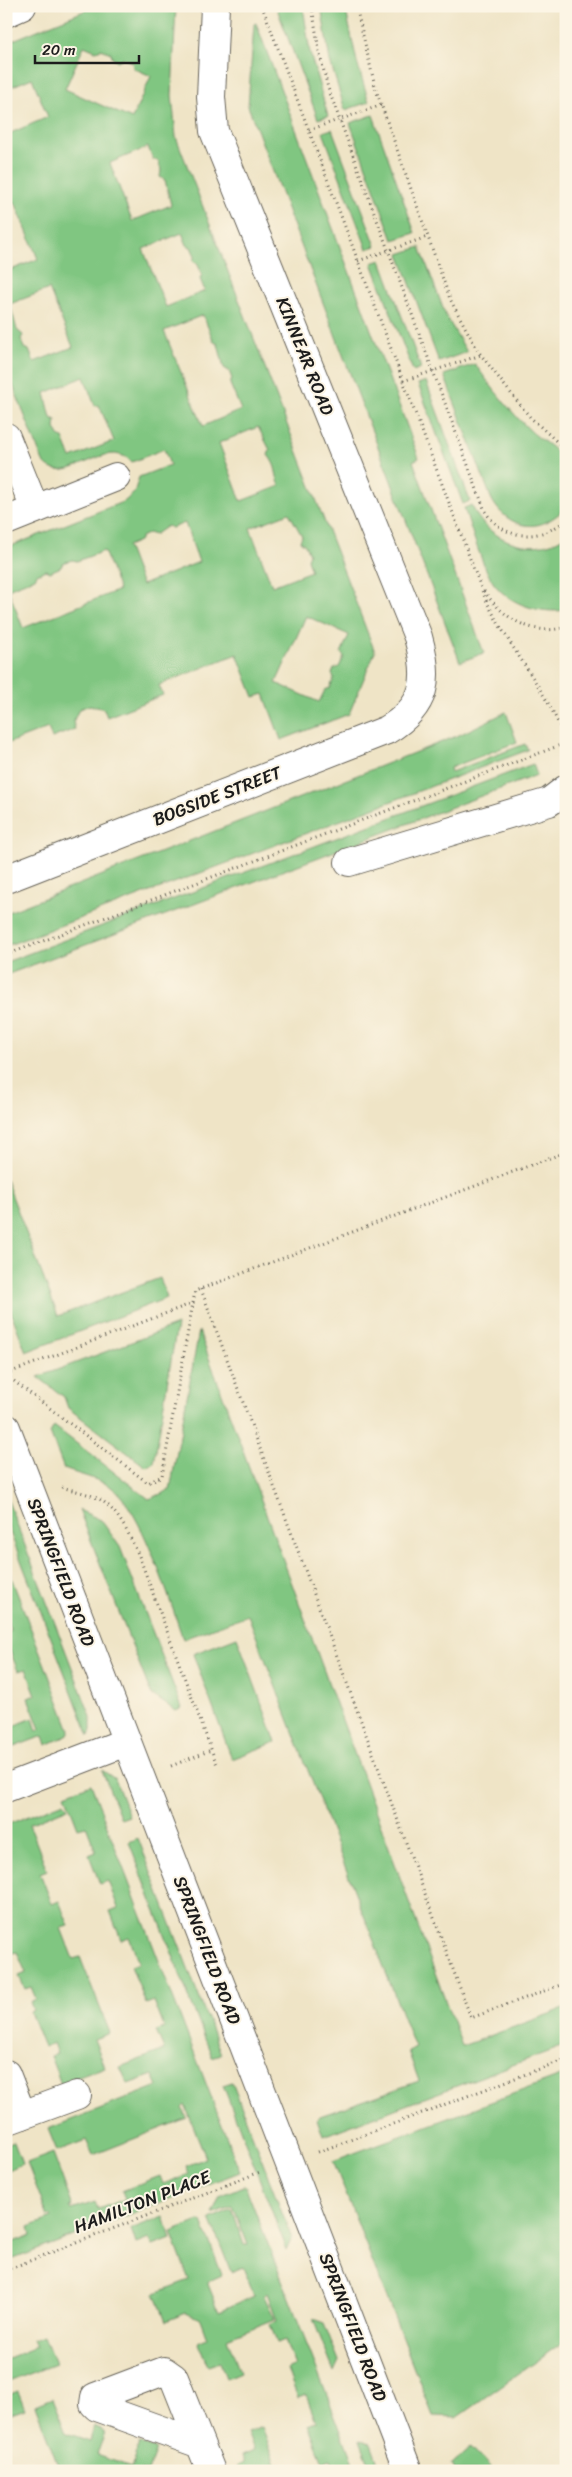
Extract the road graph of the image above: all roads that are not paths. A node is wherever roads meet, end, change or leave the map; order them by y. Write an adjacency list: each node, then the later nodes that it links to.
1 (22, 6): 3 (street)
2 (215, 6): 8 (street, KINNEAR ROAD)
3 (6, 13)
4 (6, 437): 6 (street)
5 (116, 477): 6 (street)
6 (35, 509): 7 (street)
7 (6, 521)
8 (419, 699): 11 (street, BOGSIDE STREET)
9 (566, 789): 10 (street)
10 (349, 862)
11 (6, 879)
12 (6, 1428): 13 (street, SPRINGFIELD ROAD)
13 (126, 1742): 14 (street); 20 (street, SPRINGFIELD ROAD)
14 (6, 1788)
15 (6, 2074): 17 (street)
16 (77, 2094): 17 (street)
17 (14, 2118)
18 (200, 2444): 19 (street)
19 (211, 2471)
20 (408, 2471)

